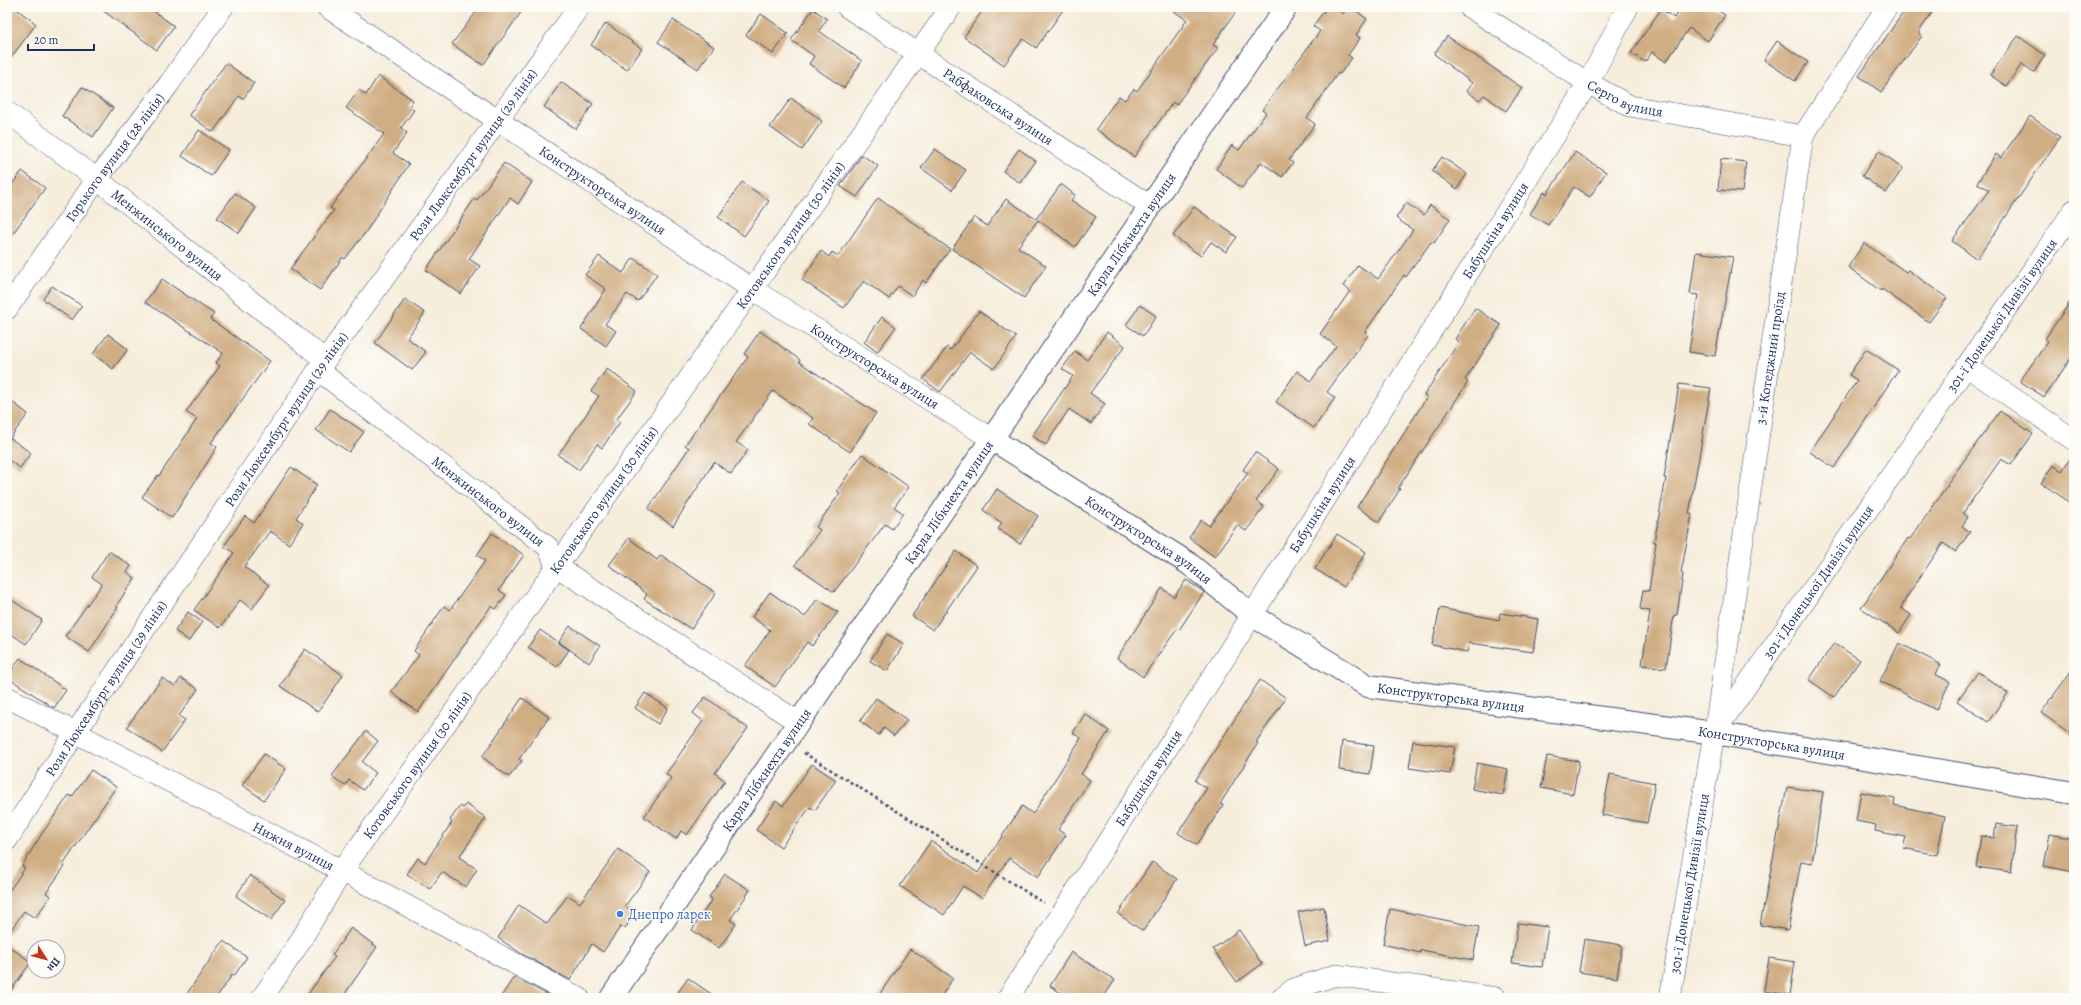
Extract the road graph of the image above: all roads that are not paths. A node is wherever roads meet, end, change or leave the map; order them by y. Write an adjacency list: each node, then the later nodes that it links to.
1 (223, 7): 15 (street, Горького вулиця (28 лiнiя))
2 (327, 7): 13 (street, Конструкторська вулиця)
3 (579, 7): 13 (street, Рози Люксембург вулиця (29 лiнiя))
4 (847, 7): 10 (street, Рабфаковська вулиця)
5 (951, 7): 10 (street, Котовського вулиця (30 лiнiя))
6 (1286, 7): 16 (street, Карла Лібкнехта вулиця)
7 (1469, 7): 11 (street, Серго вулиця)
8 (1628, 7): 11 (street, Бабушкіна вулиця)
9 (1887, 7): 14 (street, 3-й Котеджний проїзд)
10 (919, 53): 16 (street, Рабфаковська вулиця); 18 (street, Котовського вулиця (30 лiнiя))
11 (1588, 83): 14 (street, Серго вулиця); 25 (street, Бабушкіна вулиця)
12 (7, 112): 15 (street, Менжинського вулиця)
13 (497, 121): 18 (street, Конструкторська вулиця); 20 (street, Рози Люксембург вулиця (29 лiнiя))
14 (1803, 136): 29 (street, 3-й Котеджний проїзд)
15 (97, 179): 19 (street, Горького вулиця (28 лiнiя)); 20 (street, Менжинського вулиця)
16 (1150, 206): 22 (street, Карла Лібкнехта вулиця)
17 (2074, 210): 21 (street, 301-ї Донецької Дивізії вулиця)
18 (752, 289): 22 (street, Конструкторська вулиця); 24 (street, Котовського вулиця (30 лiнiя))
19 (7, 309)
20 (321, 365): 24 (street, Менжинського вулиця); 28 (street, Рози Люксембург вулиця (29 лiнiя))
21 (1966, 366): 23 (street); 29 (street, 301-ї Донецької Дивізії вулиця)
22 (992, 439): 25 (street, Конструкторська вулиця); 27 (street, Карла Лібкнехта вулиця)
23 (2074, 440)
24 (556, 566): 27 (street); 32 (street, Котовського вулиця (30 лiнiя))
25 (1252, 615): 29 (street, Конструкторська вулиця); 36 (street, Бабушкіна вулиця)
26 (7, 697): 28 (street, Нижня вулиця)
27 (798, 722): 35 (street, Карла Лібкнехта вулиця)
28 (76, 732): 31 (street, Рози Люксембург вулиця (29 лiнiя)); 32 (street, Нижня вулиця)
29 (1714, 733): 30 (street, Конструкторська вулиця); 39 (street, 301-ї Донецької Дивізії вулиця)
30 (2074, 793)
31 (7, 840)
32 (342, 871): 33 (street, Котовського вулиця (30 лiнiя)); 34 (street, Нижня вулиця)
33 (262, 998)
34 (578, 998)
35 (611, 998)
36 (1008, 998)
37 (1282, 998): 38 (street)
38 (1496, 998)
39 (1670, 998)

